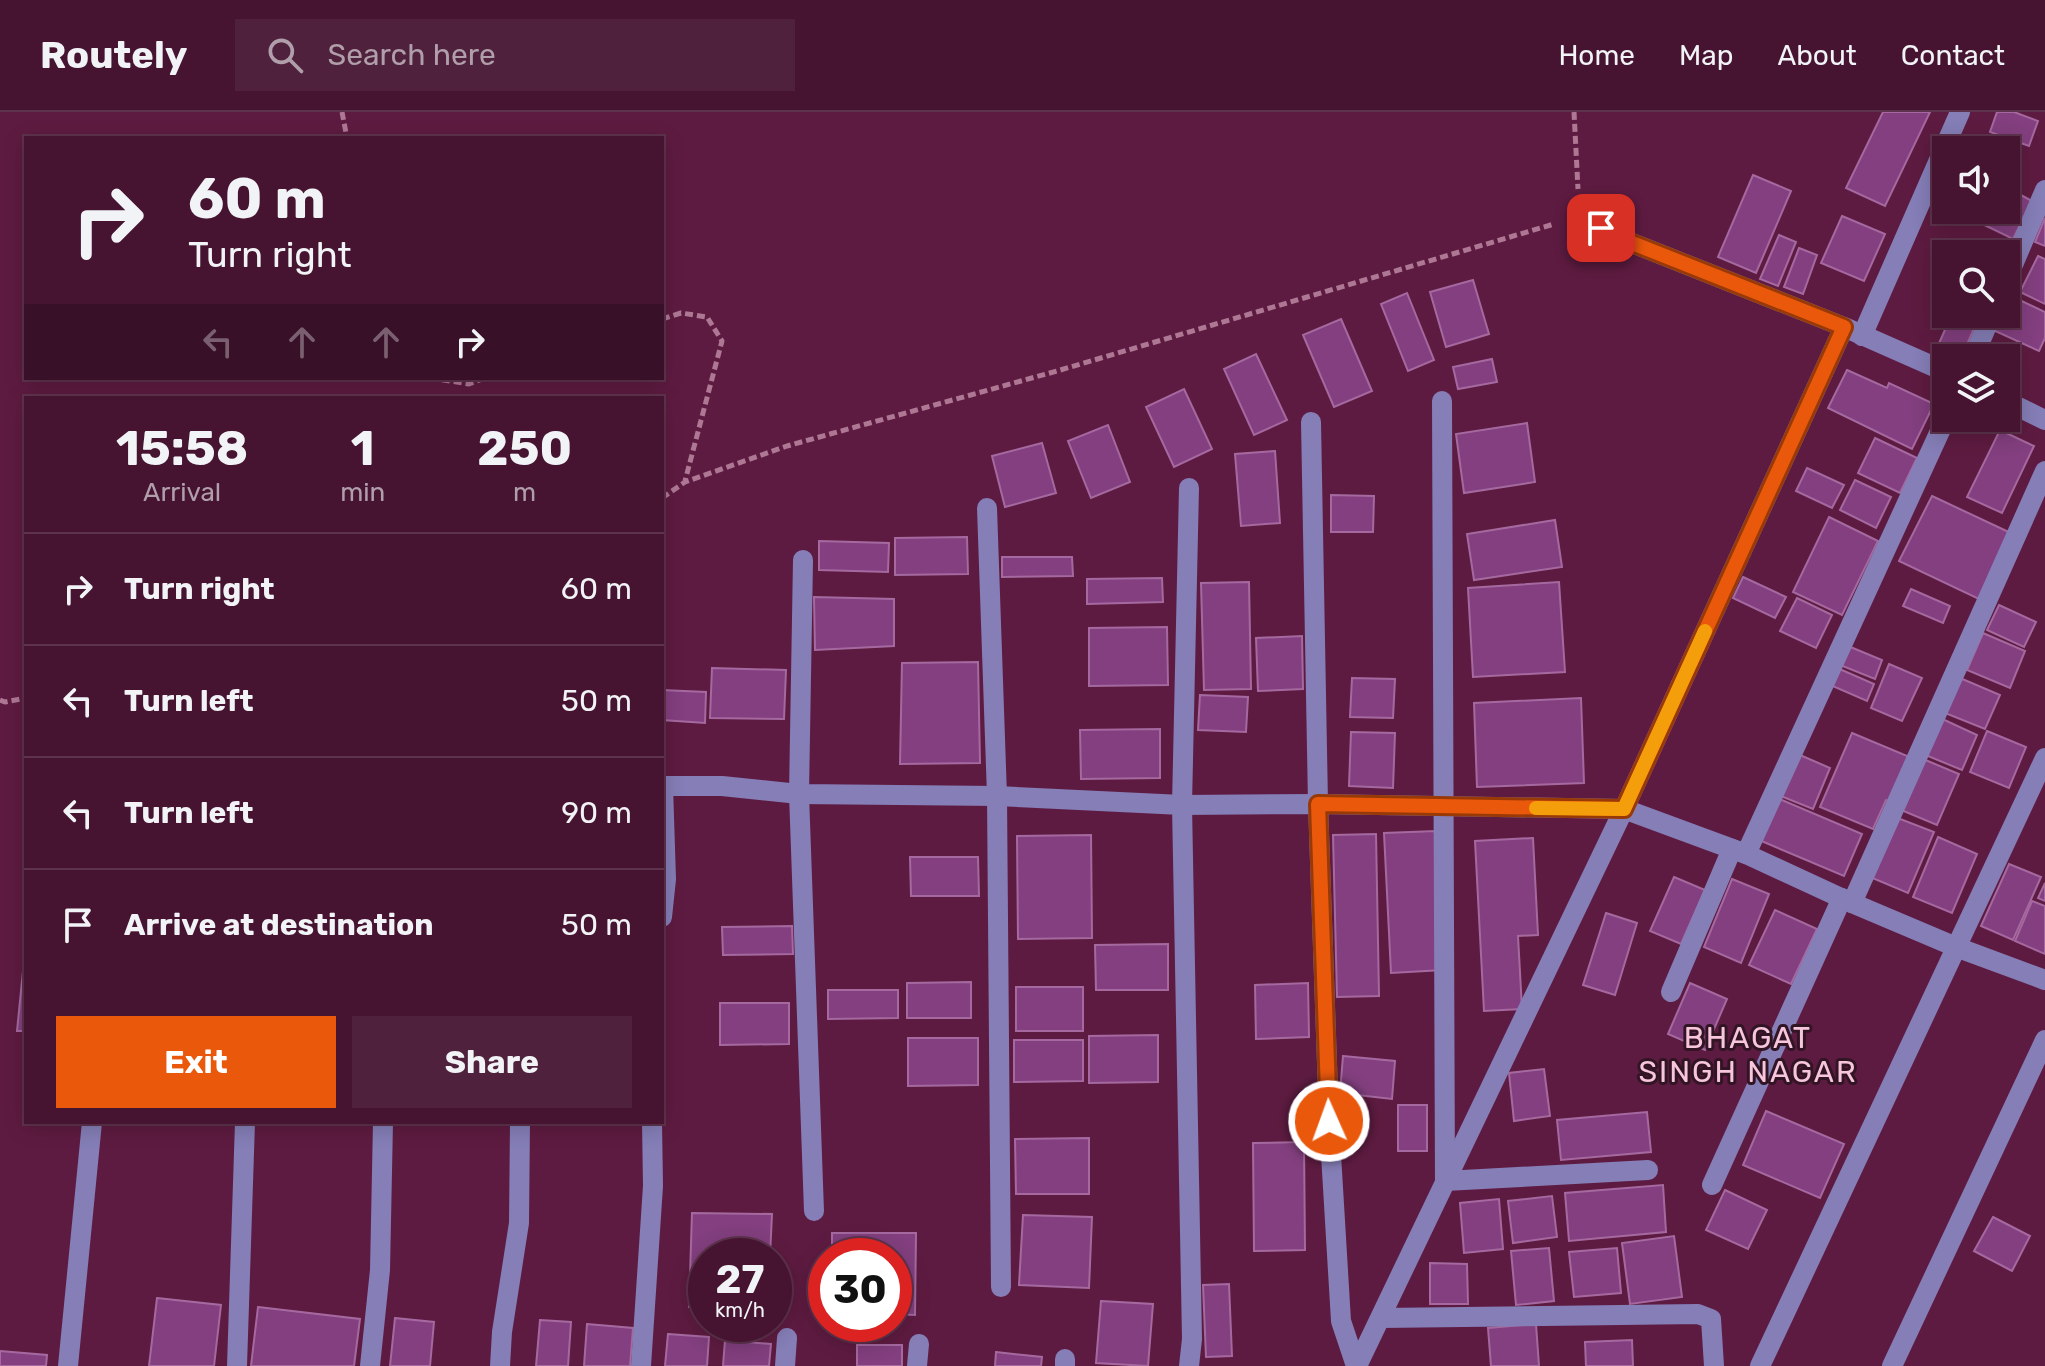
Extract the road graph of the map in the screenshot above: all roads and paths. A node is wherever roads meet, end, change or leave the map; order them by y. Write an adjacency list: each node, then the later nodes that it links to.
1 (342, 112): 4 (path)
2 (1574, 112): 6 (path)
3 (1960, 112): 9 (street)
4 (347, 136)
5 (2045, 190): 7 (street)
6 (1579, 216): 9 (street); 19 (path)
7 (2020, 248)
8 (664, 318): 19 (path)
9 (1853, 331): 10 (street); 33 (street)
10 (1932, 366)
11 (443, 380): 12 (path)
12 (480, 380)
13 (1442, 401): 32 (street)
14 (2020, 408): 15 (street)
15 (2045, 420)
16 (1311, 422): 30 (street)
17 (1939, 432): 35 (street)
18 (2045, 471): 37 (street)
19 (685, 482): 21 (path)
20 (1189, 488): 31 (street)
21 (664, 497)
22 (987, 508): 29 (street)
23 (803, 560): 28 (street)
24 (24, 698): 25 (path)
25 (0, 700)
26 (2045, 758): 38 (street)
27 (664, 786): 28 (street)
28 (799, 794): 29 (street); 50 (street)
29 (997, 796): 31 (street); 51 (street)
30 (1318, 804): 31 (street); 32 (street); 63 (street)
31 (1182, 805): 62 (street)
32 (1444, 807): 33 (street); 48 (street)
33 (1624, 809): 35 (street); 48 (street)
34 (664, 832): 36 (street)
35 (1739, 851): 37 (street); 40 (street)
36 (664, 898)
37 (1847, 900): 38 (street); 49 (street)
38 (1956, 947): 39 (street); 65 (street)
39 (2045, 980)
40 (1671, 992)
41 (2045, 1040): 66 (street)
42 (92, 1124): 55 (street)
43 (245, 1124): 56 (street)
44 (383, 1124): 57 (street)
45 (520, 1124): 58 (street)
46 (652, 1124): 59 (street)
47 (1648, 1170): 48 (street)
48 (1445, 1181): 52 (street)
49 (1712, 1185)
50 (814, 1211)
51 (1001, 1287)
52 (1381, 1318): 63 (street); 64 (street)
53 (787, 1342): 60 (street)
54 (919, 1344): 61 (street)
55 (68, 1366)
56 (237, 1366)
57 (370, 1366)
58 (500, 1366)
59 (641, 1366)
60 (785, 1366)
61 (917, 1366)
62 (1189, 1366)
63 (1356, 1366)
64 (1714, 1366)
65 (1760, 1366)
66 (1892, 1366)

